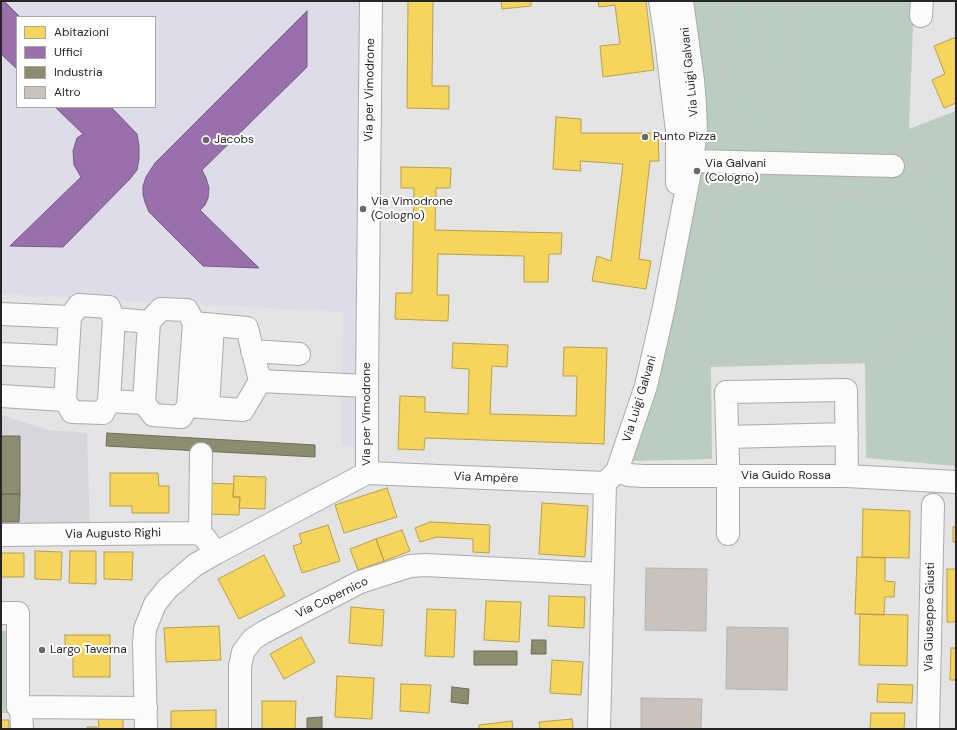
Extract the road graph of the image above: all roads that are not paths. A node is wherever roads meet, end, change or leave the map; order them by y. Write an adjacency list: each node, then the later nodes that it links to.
1 (371, 1): 17 (street, Via per Vimodrone)
2 (660, 1): 6 (street, Via Luigi Galvani)
3 (682, 1): 4 (street, Via Luigi Galvani)
4 (692, 161): 5 (street); 6 (street, Via Luigi Galvani)
5 (904, 162)
6 (673, 262): 29 (street, Via Luigi Galvani)
7 (1, 314): 8 (street)
8 (70, 317): 9 (street); 15 (street)
9 (114, 319): 10 (street); 20 (street)
10 (149, 322): 11 (street); 21 (street)
11 (203, 324): 12 (street); 22 (street)
12 (252, 351): 14 (street); 16 (street)
13 (1, 354): 15 (street)
14 (299, 354)
15 (67, 357): 19 (street)
16 (260, 381): 17 (street); 22 (street)
17 (367, 386): 26 (street, Via per Vimodrone)
18 (1, 396): 19 (street)
19 (65, 400): 20 (street)
20 (108, 401): 21 (street)
21 (144, 403): 22 (street)
22 (198, 407)
23 (847, 434): 24 (street); 24 (street); 28 (street)
24 (727, 437): 27 (street)
25 (201, 454): 32 (street)
26 (367, 473): 29 (street, Via Ampère); 35 (street, Via per Vimodrone)
27 (728, 476): 28 (street, Via Guido Rossa); 29 (street, Via Guido Rossa); 33 (street)
28 (847, 476): 30 (street, Via Guido Rossa)
29 (611, 477): 36 (street)
30 (956, 482)
31 (932, 505): 43 (street, Via Giuseppe Giusti)
32 (200, 534): 34 (street, Via Augusto Righi); 35 (street)
33 (728, 534)
34 (1, 535)
35 (216, 553): 39 (street, Via per Vimodrone)
36 (603, 574): 41 (street, Via Copernico); 42 (street)
37 (10, 613): 38 (street)
38 (22, 707): 39 (street); 40 (street)
39 (146, 719)
40 (22, 729)
41 (240, 729)
42 (599, 729)
43 (928, 729)

